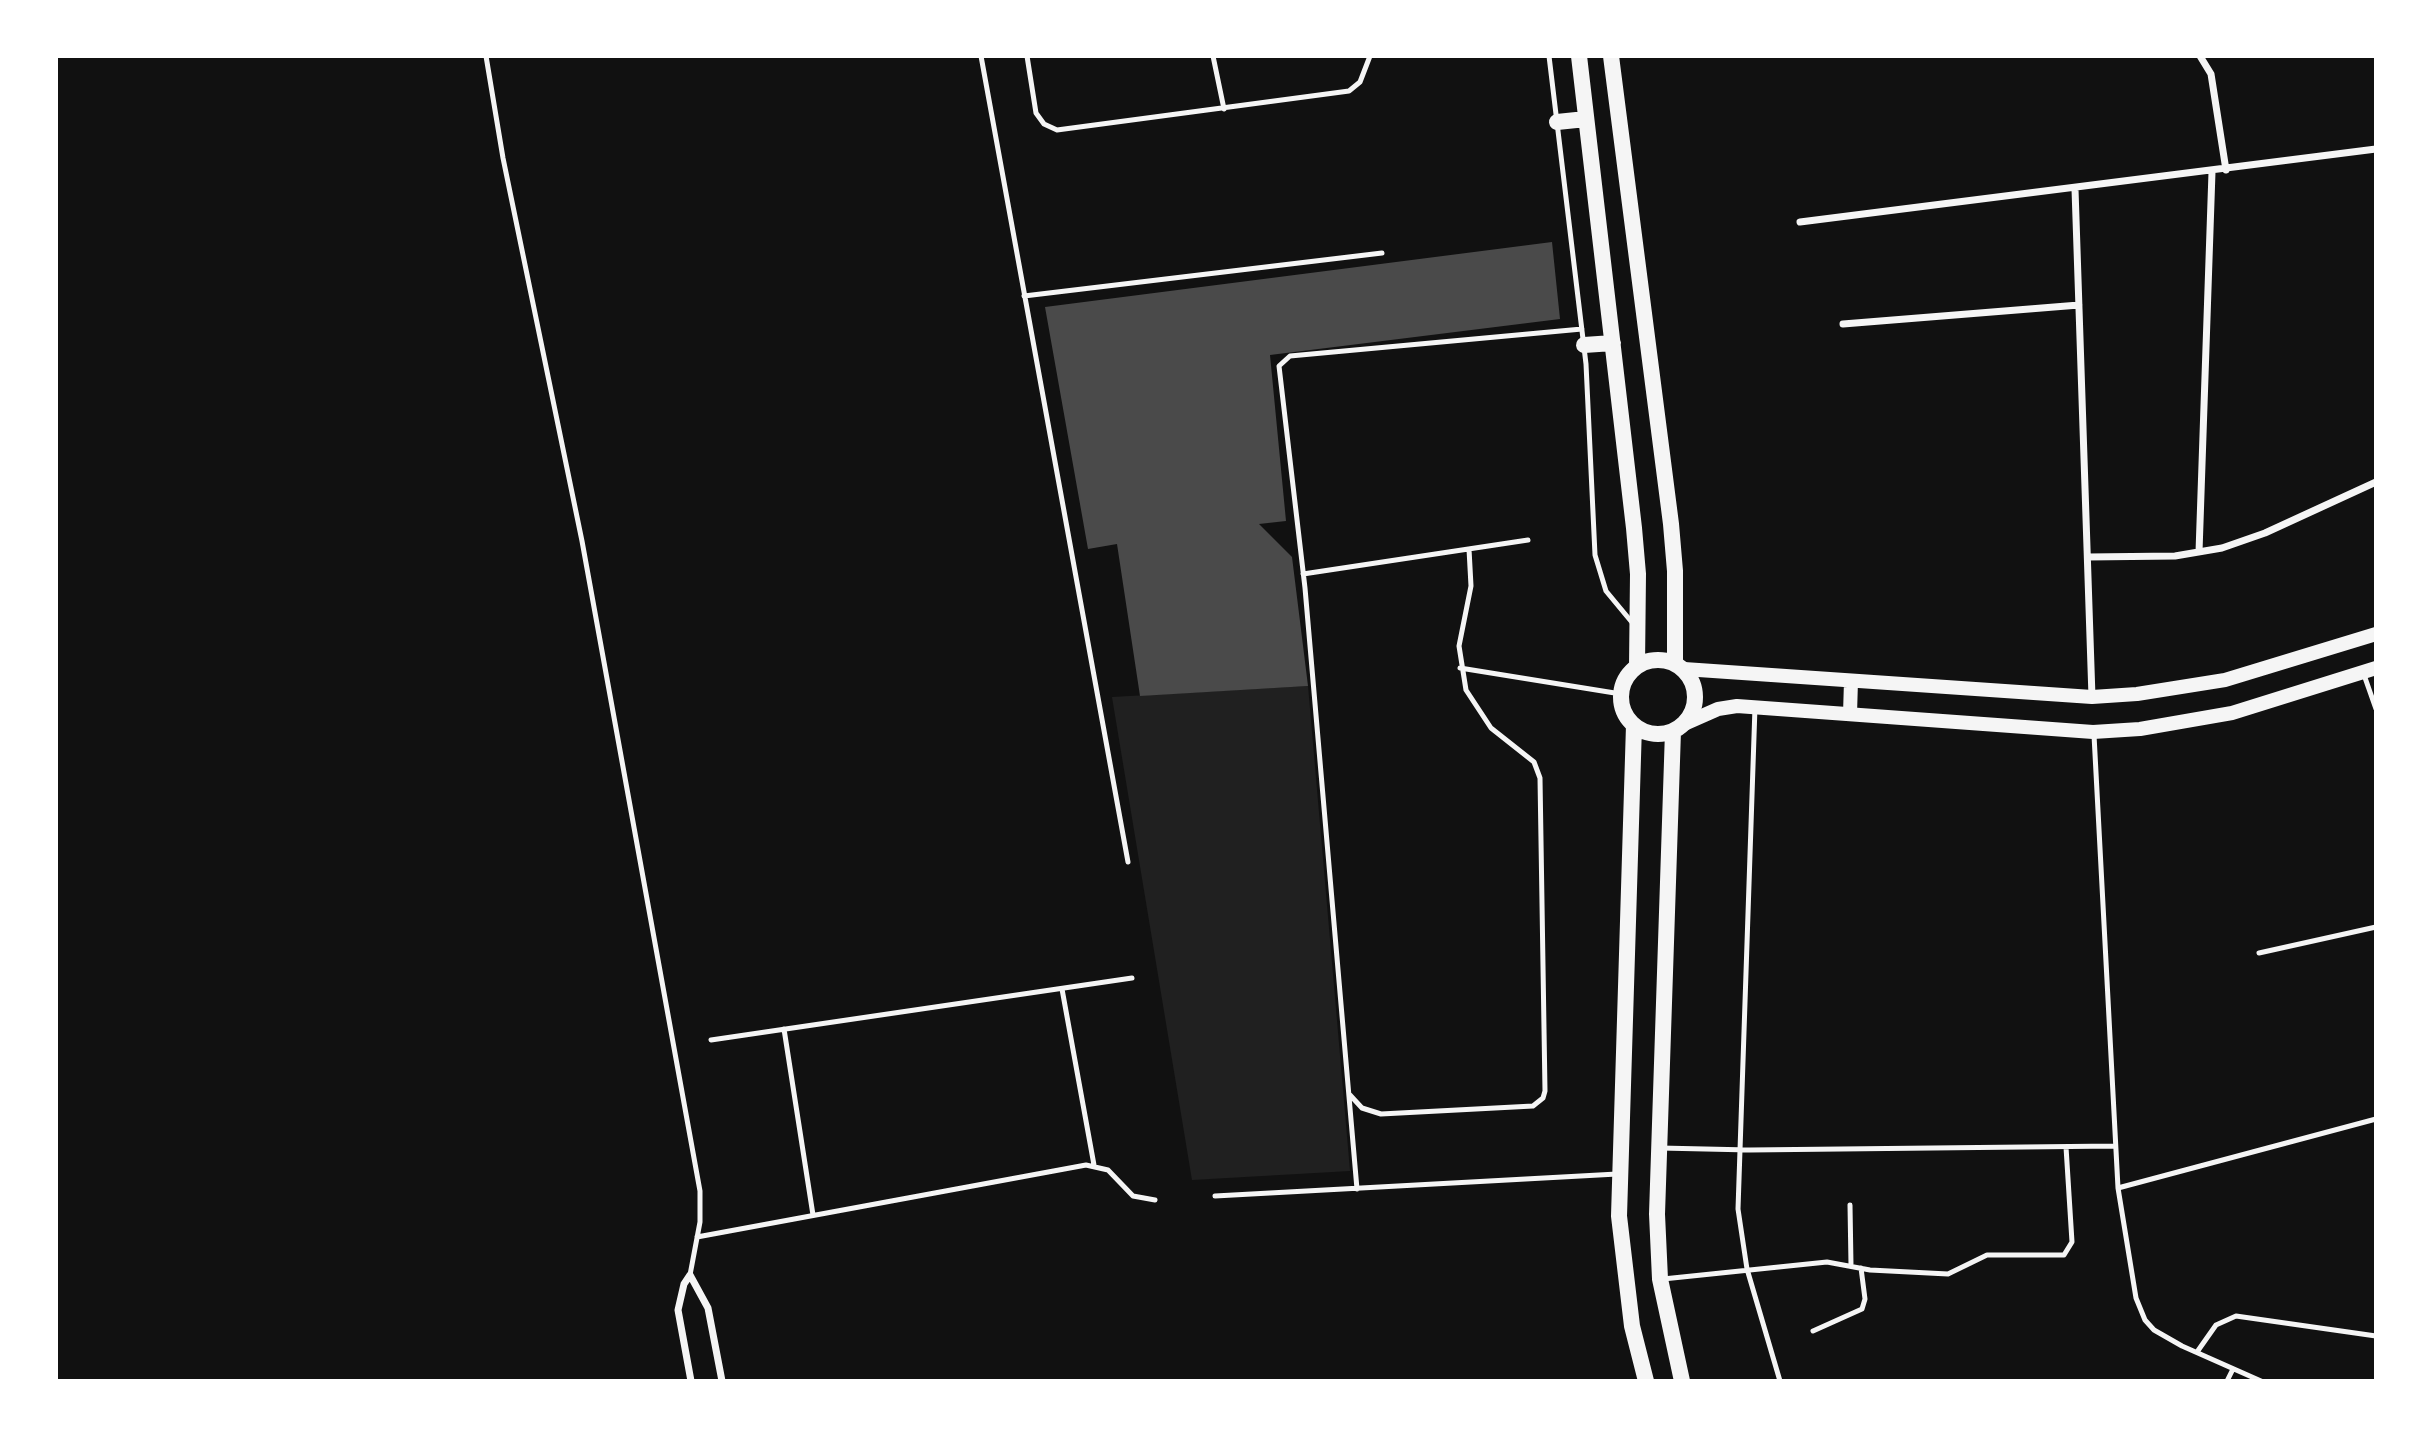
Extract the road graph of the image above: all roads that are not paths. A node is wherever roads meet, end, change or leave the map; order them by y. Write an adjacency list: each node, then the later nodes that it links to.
1 (486, 56): 66 (lane)
2 (981, 56): 19 (lane)
3 (1027, 56): 10 (lane)
4 (1213, 56): 10 (lane)
5 (1370, 56): 10 (lane)
6 (1549, 56): 12 (lane)
7 (1579, 56): 11 (main road)
8 (1611, 56): 33 (main road)
9 (2200, 56): 14 (street)
10 (1224, 108)
11 (1586, 119): 12 (main road); 23 (main road)
12 (1557, 122): 22 (lane)
13 (2376, 149): 14 (street)
14 (2226, 170): 15 (street)
15 (2212, 172): 16 (street); 27 (street)
16 (2075, 189): 17 (street); 20 (street)
17 (1800, 222)
18 (1382, 253): 19 (lane)
19 (1024, 296): 45 (lane)
20 (2079, 305): 21 (street); 28 (street)
21 (1843, 324)
22 (1583, 337): 23 (main road); 29 (lane); 30 (lane)
23 (1612, 343): 30 (main road)
24 (2376, 482): 27 (street)
25 (1528, 540): 26 (lane)
26 (1469, 549): 29 (lane); 34 (lane)
27 (2199, 552): 28 (street)
28 (2088, 557): 38 (street)
29 (1303, 573): 52 (lane)
30 (1638, 629): 32 (main road)
31 (2376, 634): 38 (main road)
32 (1637, 666): 33 (main road); 37 (main road)
33 (1679, 666): 36 (main road); 43 (main road)
34 (1460, 668): 37 (lane); 52 (lane)
35 (2369, 670): 40 (lane); 44 (main road)
36 (1852, 681): 38 (main road); 41 (main road)
37 (1621, 694): 42 (main road)
38 (2092, 697)
39 (1755, 707): 41 (main road); 43 (main road); 57 (lane)
40 (2376, 709)
41 (1850, 714): 44 (main road)
42 (1634, 725): 43 (main road); 59 (main road)
43 (1678, 727): 56 (main road)
44 (2093, 732): 54 (lane)
45 (1128, 862)
46 (2376, 927): 47 (lane)
47 (2259, 953)
48 (1132, 978): 49 (lane)
49 (1062, 989): 50 (lane); 58 (lane)
50 (784, 1029): 51 (lane); 65 (lane)
51 (711, 1040)
52 (1349, 1093): 61 (lane)
53 (2376, 1119): 60 (lane)
54 (2115, 1146): 55 (lane); 60 (lane)
55 (2066, 1147): 57 (lane); 68 (lane)
56 (1660, 1148): 57 (lane); 71 (main road)
57 (1738, 1150): 69 (lane)
58 (1094, 1165): 63 (lane); 65 (lane)
59 (1619, 1174): 61 (lane); 78 (main road)
60 (2118, 1188): 74 (lane)
61 (1357, 1189): 62 (lane)
62 (1215, 1196)
63 (1155, 1200)
64 (1850, 1205): 67 (lane)
65 (813, 1215): 66 (lane)
66 (697, 1237): 70 (lane)
67 (1851, 1265): 68 (lane); 69 (lane)
68 (1861, 1268): 72 (lane)
69 (1747, 1269): 71 (lane); 80 (lane)
70 (690, 1275): 76 (street); 77 (street)
71 (1660, 1279): 79 (main road)
72 (1813, 1331)
73 (2376, 1336): 74 (lane)
74 (2197, 1352): 75 (lane)
75 (2233, 1369): 81 (lane); 82 (lane)
76 (691, 1381)
77 (722, 1381)
78 (1646, 1381)
79 (1682, 1381)
80 (1780, 1381)
81 (2227, 1381)
82 (2261, 1381)

